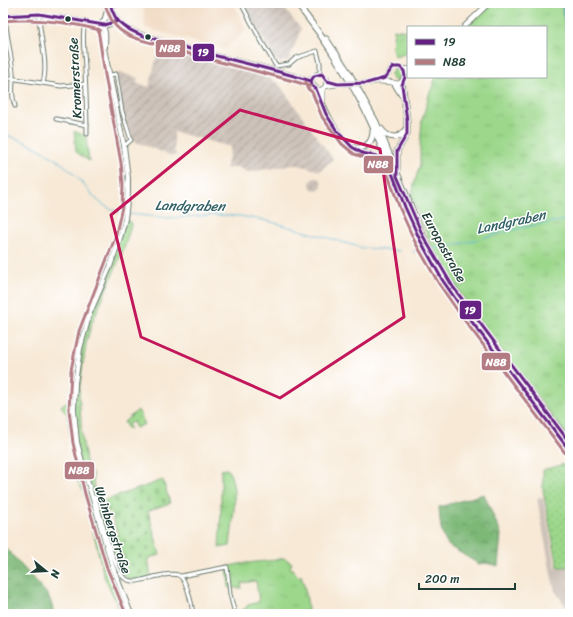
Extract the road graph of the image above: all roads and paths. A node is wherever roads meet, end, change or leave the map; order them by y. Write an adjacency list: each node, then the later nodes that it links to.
1 (109, 3): 6 (street); 8 (street)
2 (241, 3): 17 (street)
3 (488, 3): 13 (main road)
4 (297, 4): 37 (main road); 40 (main road, Europastraße)
5 (39, 14): 7 (street); 9 (street); 27 (street)
6 (113, 15): 8 (street); 10 (street)
7 (4, 16): 22 (street)
8 (104, 19): 11 (street)
9 (85, 21): 11 (street); 29 (street, Kromerstraße)
10 (118, 21): 12 (street); 23 (street)
11 (101, 25): 12 (street); 14 (street); 15 (street)
12 (108, 25): 14 (street)
13 (465, 26)
14 (104, 30): 15 (street)
15 (106, 56): 20 (street)
16 (406, 69): 18 (main road); 19 (main road)
17 (320, 74): 23 (main road); 24 (main road)
18 (388, 74): 25 (main road); 28 (main road)
19 (407, 74): 26 (main road)
20 (110, 75): 42 (street); 42 (street)
21 (3, 77): 22 (street)
22 (13, 78): 27 (street); 35 (street)
23 (311, 81): 32 (main road)
24 (327, 81): 30 (main road); 31 (main road)
25 (378, 82): 28 (main road); 30 (main road, bridge)
26 (402, 82): 28 (main road); 33 (main road)
27 (43, 83): 29 (street)
28 (393, 83): 33 (main road)
29 (85, 84): 38 (street, Kromerstraße)
30 (338, 84): 31 (main road)
31 (324, 88): 32 (main road); 34 (main road)
32 (316, 89): 34 (main road)
33 (403, 97): 39 (main road)
34 (322, 105): 43 (main road)
35 (14, 106)
36 (56, 119): 38 (street)
37 (376, 122): 39 (main road); 45 (main road, Europastraße)
38 (87, 125): 41 (street, Kromerstraße)
39 (407, 126): 45 (main road)
40 (373, 128): 43 (main road); 44 (main road, Europastraße)
41 (87, 134)
42 (124, 146): 51 (street, Weinbergstraße)
43 (352, 147): 44 (main road)
44 (392, 173): 46 (main road, Europastraße)
45 (397, 176): 46 (main road, Europastraße)
46 (427, 249): 47 (main road, Europastraße); 48 (main road, Europastraße)
47 (570, 443)
48 (570, 451)
49 (95, 497): 50 (street)
50 (181, 576): 52 (street); 53 (street)
51 (131, 614)
52 (193, 614)
53 (235, 614)

